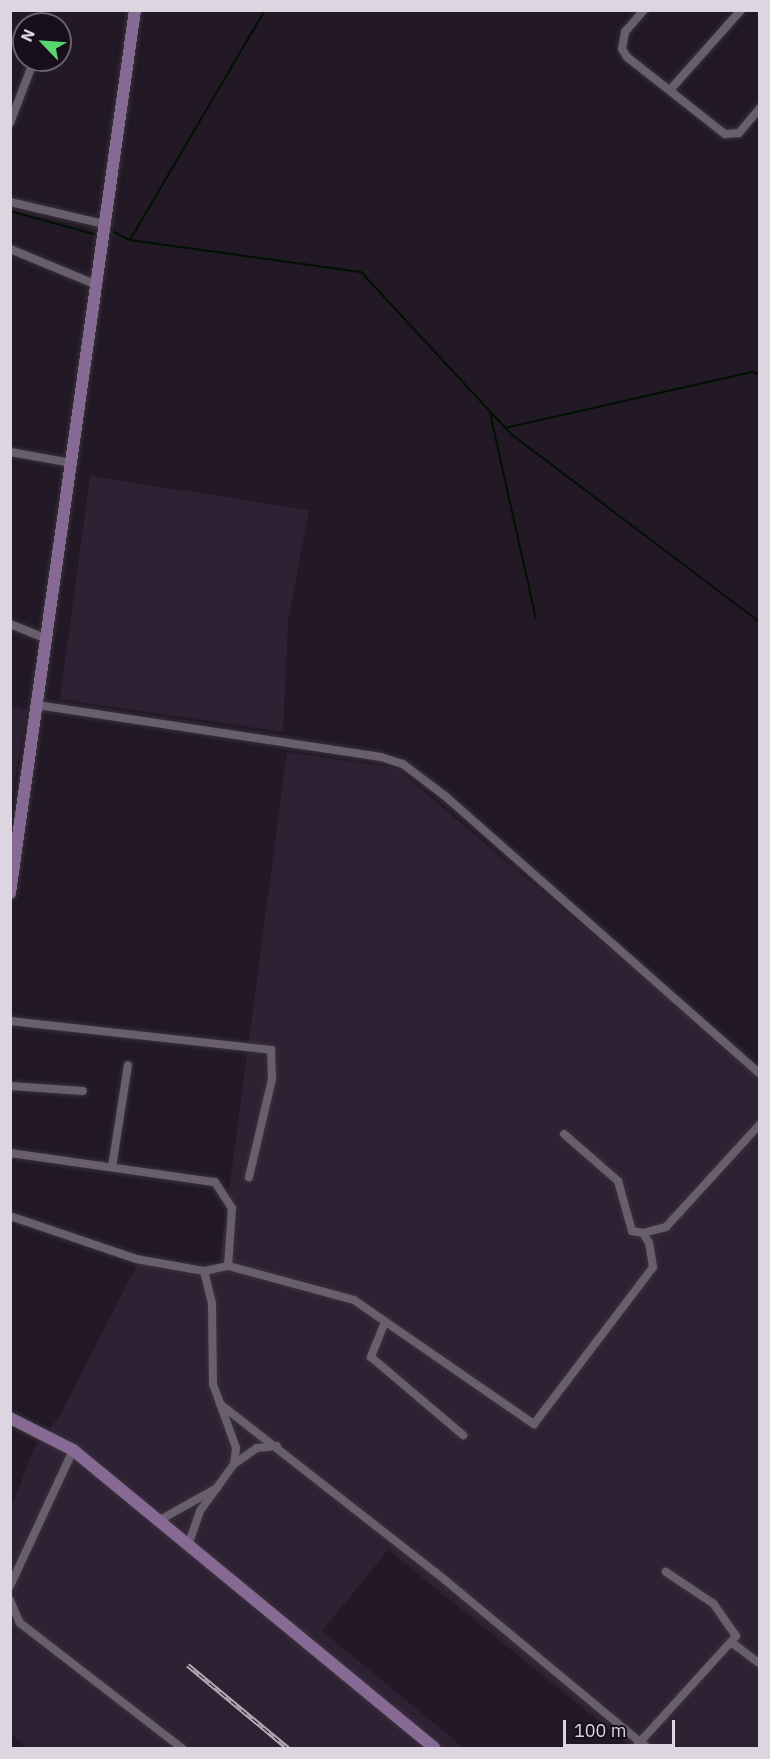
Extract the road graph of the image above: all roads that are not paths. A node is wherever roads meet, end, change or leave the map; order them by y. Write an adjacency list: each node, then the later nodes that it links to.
1 (135, 10): 9 (main road)
2 (644, 10): 5 (street)
3 (741, 10): 5 (street)
4 (29, 72): 7 (street)
5 (670, 90): 6 (street)
6 (759, 108)
7 (10, 123)
8 (10, 202): 9 (street)
9 (104, 224): 11 (main road)
10 (10, 249): 11 (street)
11 (97, 285): 13 (main road)
12 (10, 452): 13 (street)
13 (71, 463): 15 (main road)
14 (10, 624): 15 (street)
15 (46, 639): 16 (main road)
16 (37, 705): 17 (main road); 20 (street)
17 (10, 893)
18 (10, 1021): 27 (street)
19 (128, 1065): 26 (street)
20 (759, 1074)
21 (10, 1086): 22 (street)
22 (83, 1091)
23 (759, 1124): 29 (street)
24 (564, 1134): 29 (street)
25 (10, 1153): 26 (street)
26 (112, 1167): 30 (street)
27 (249, 1177)
28 (10, 1216): 31 (street)
29 (643, 1233): 32 (street)
30 (228, 1266): 31 (street); 32 (street)
31 (204, 1271): 33 (street)
32 (385, 1322): 35 (street)
33 (220, 1404): 36 (street); 38 (street)
34 (10, 1418): 37 (main road)
35 (463, 1435)
36 (277, 1446): 38 (street); 47 (street)
37 (73, 1450): 40 (main road); 43 (street)
38 (234, 1464): 39 (street)
39 (219, 1487): 40 (street); 41 (street)
40 (158, 1521): 41 (main road)
41 (188, 1545): 49 (main road)
42 (666, 1572): 45 (street)
43 (10, 1586)
44 (10, 1600): 48 (street)
45 (731, 1642): 46 (street); 47 (street)
46 (759, 1664)
47 (637, 1745): 50 (street)
48 (182, 1749)
49 (434, 1749)
50 (648, 1749)

